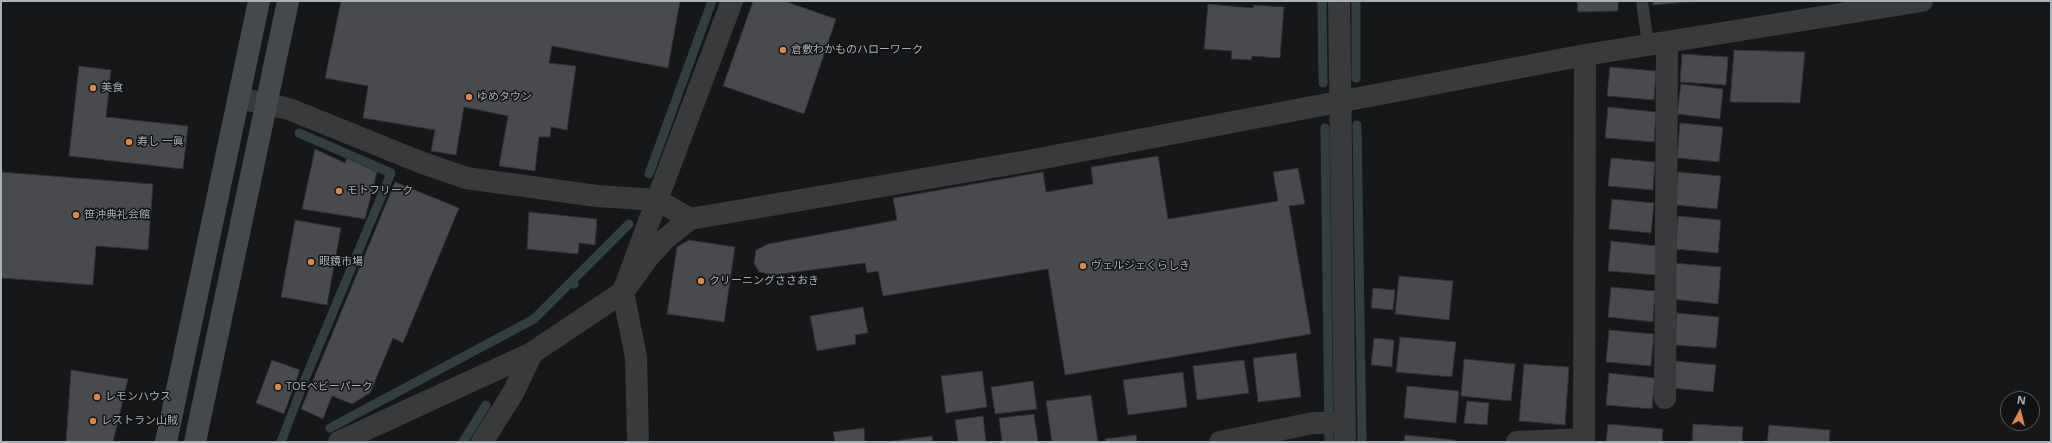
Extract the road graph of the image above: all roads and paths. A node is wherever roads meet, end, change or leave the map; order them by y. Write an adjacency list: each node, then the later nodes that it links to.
1 (259, 1): 9 (street)
2 (288, 1): 11 (street)
3 (732, 1): 12 (street)
4 (1339, 1): 10 (street)
5 (1642, 1): 7 (lane)
6 (1922, 1): 7 (street)
7 (1658, 44): 8 (street); 16 (street)
8 (1585, 55): 10 (street); 24 (street)
9 (239, 98): 11 (street); 18 (street)
10 (1340, 101): 13 (street); 17 (street)
11 (266, 103): 12 (street); 19 (street)
12 (657, 200): 13 (street); 14 (street)
13 (690, 220): 14 (street)
14 (622, 292): 15 (street); 22 (street)
15 (532, 353): 20 (street); 21 (street)
16 (1665, 398)
17 (1336, 428): 23 (street)
18 (166, 442)
19 (195, 442)
20 (340, 442)
21 (482, 442)
22 (638, 442)
23 (1220, 442)
24 (1517, 442)

